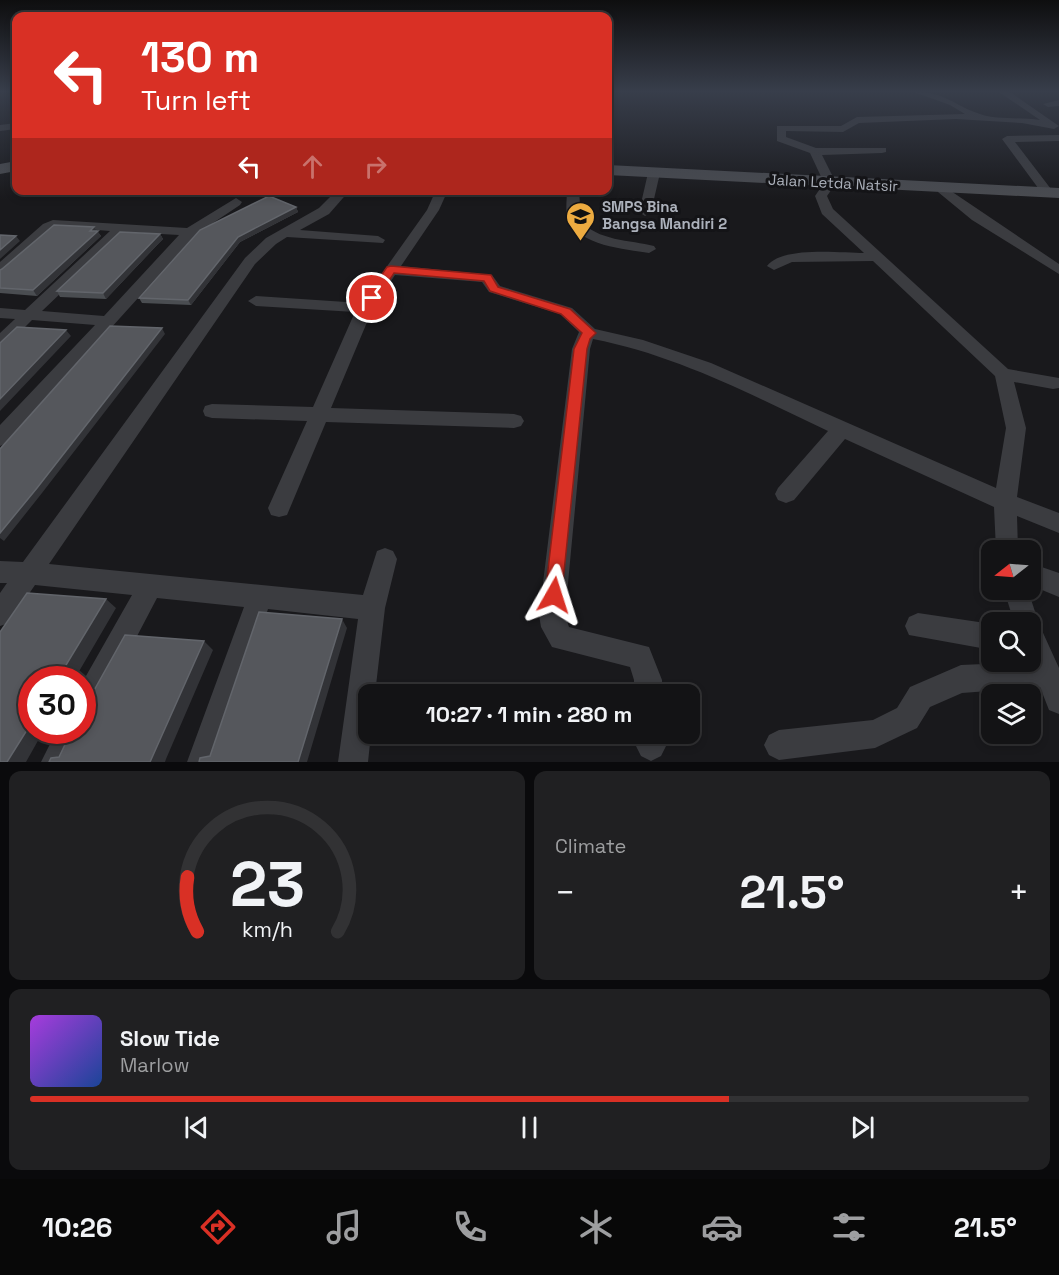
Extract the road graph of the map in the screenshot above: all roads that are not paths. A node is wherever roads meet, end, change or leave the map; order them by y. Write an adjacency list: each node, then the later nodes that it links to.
1 (845, 128): 4 (street)
2 (1059, 138): 9 (street)
3 (882, 150): 4 (street)
4 (815, 152): 7 (street)
5 (612, 170): 6 (main road, Jalan Letda Natsir)
6 (654, 173): 7 (main road, Jalan Letda Natsir); 14 (street)
7 (830, 183): 8 (main road, Jalan Letda Natsir); 20 (street)
8 (942, 189): 9 (main road, Jalan Letda Natsir); 24 (street)
9 (1054, 193)
10 (339, 195): 17 (street)
11 (440, 195): 23 (street)
12 (573, 195): 19 (street)
13 (236, 202): 16 (street)
14 (645, 212)
15 (121, 228): 16 (street); 22 (street); 28 (street)
16 (190, 232): 29 (street)
17 (283, 233): 18 (street); 46 (street)
18 (378, 240)
19 (649, 249)
20 (875, 257): 21 (street); 32 (street)
21 (774, 266)
22 (0, 270)
23 (391, 270): 26 (street); 30 (street)
24 (1059, 270)
25 (256, 301): 26 (street)
26 (365, 308): 35 (street)
27 (0, 313): 28 (street)
28 (29, 315): 29 (street); 31 (street)
29 (108, 321): 38 (street)
30 (590, 333): 37 (street); 57 (street)
31 (0, 342)
32 (1003, 375): 33 (street); 40 (street)
33 (1053, 383)
34 (212, 411): 35 (street)
35 (320, 414): 36 (street); 41 (street)
36 (514, 421)
37 (842, 428): 39 (street); 40 (street)
38 (0, 438)
39 (786, 494)
40 (1005, 503): 42 (street); 43 (street)
41 (279, 508)
42 (1059, 523)
43 (1007, 540)
44 (385, 559): 51 (street)
45 (0, 572): 46 (street)
46 (30, 573): 49 (street); 52 (street)
47 (1041, 578): 48 (street)
48 (1059, 585)
49 (150, 586): 50 (street); 58 (street)
50 (260, 596): 51 (street); 63 (street)
51 (372, 608): 64 (street)
52 (0, 614)
53 (918, 626): 54 (street)
54 (981, 635)
55 (1041, 661): 56 (street)
56 (1046, 673): 59 (street); 61 (street)
57 (648, 684)
58 (96, 686)
59 (1059, 700)
60 (66, 744): 62 (street)
61 (779, 745)
62 (56, 762)
63 (202, 762)
64 (353, 762)

